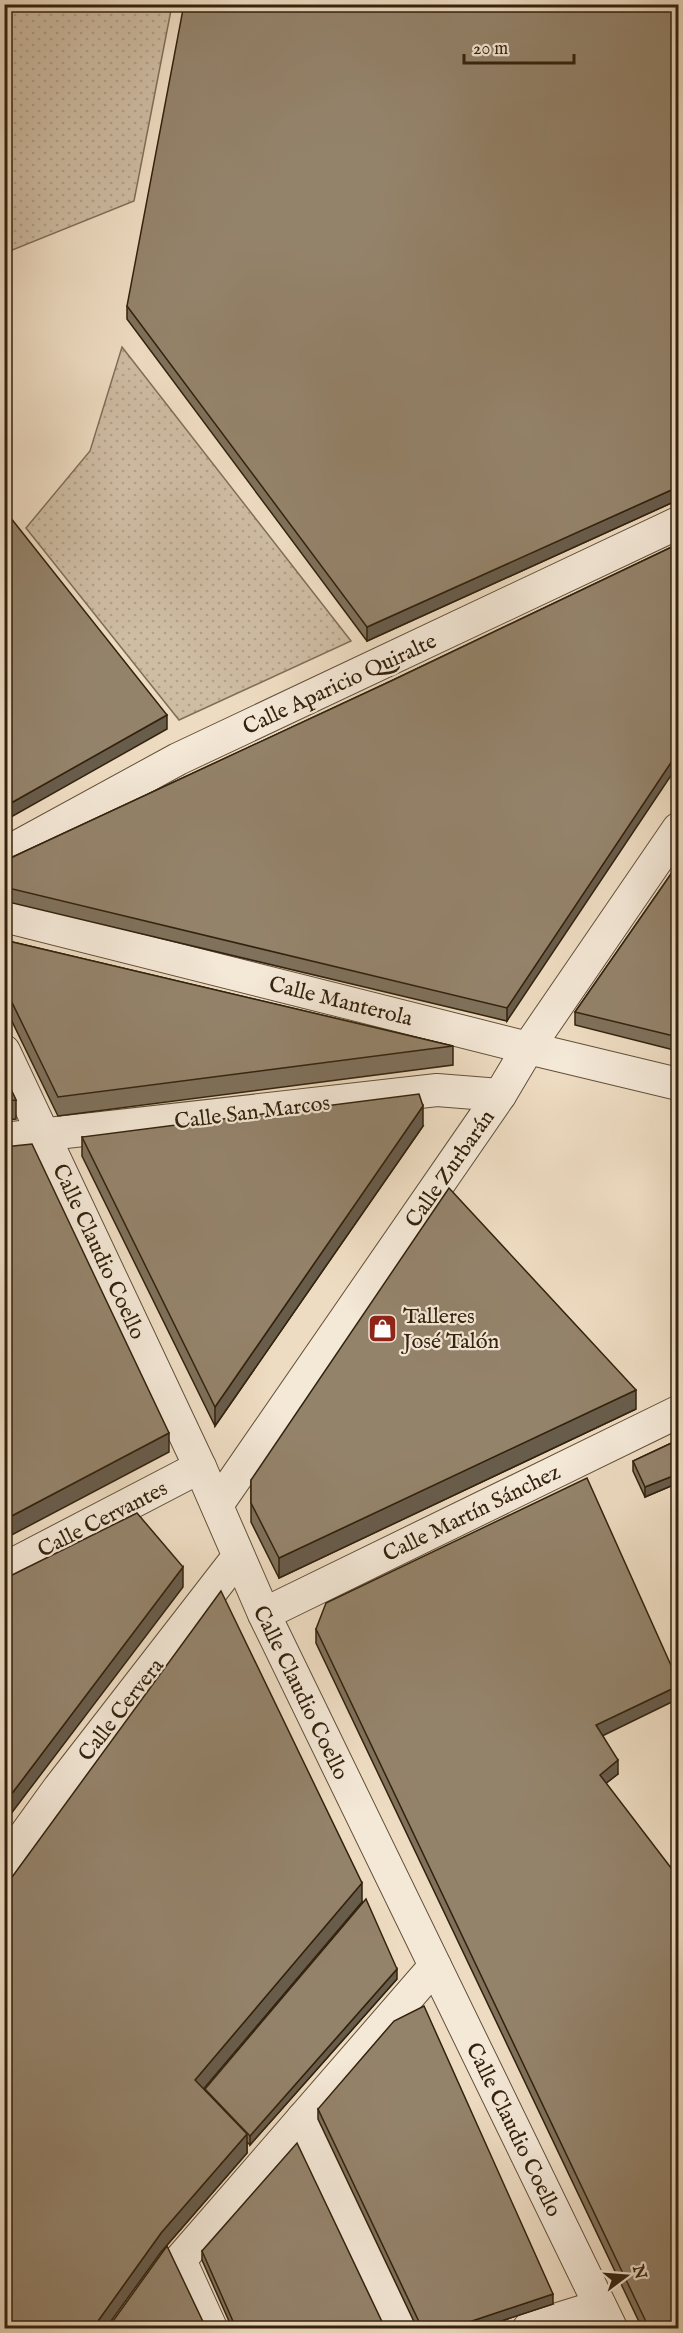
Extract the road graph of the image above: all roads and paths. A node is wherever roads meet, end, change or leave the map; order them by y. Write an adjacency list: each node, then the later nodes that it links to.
1 (678, 523): 3 (street, Calle Aparicio Quiralte)
2 (678, 829): 5 (street, Calle Zurbarán)
3 (4, 854)
4 (4, 916): 5 (street, Calle Manterola)
5 (528, 1048): 7 (street, Calle Manterola); 8 (street, Calle Zurbarán)
6 (4, 1051): 9 (street, Calle Claudio Coello)
7 (678, 1084)
8 (500, 1095): 9 (street, Calle San Marcos); 13 (street, Calle Zurbarán)
9 (46, 1135): 10 (street, Calle San Marcos); 12 (street, Calle Claudio Coello)
10 (4, 1139)
11 (678, 1412): 16 (street, Calle Martín Sánchez)
12 (200, 1467): 13 (street, Calle Claudio Coello); 15 (street, Calle Cervantes)
13 (217, 1505): 14 (street, Calle Claudio Coello)
14 (238, 1557): 16 (street, Calle Claudio Coello); 17 (street, Calle Cervera)
15 (4, 1569)
16 (264, 1614): 18 (street, Calle Claudio Coello)
17 (4, 1864)
18 (435, 1966): 19 (street); 20 (street, Calle Claudio Coello)
19 (303, 2118): 21 (street); 22 (street)
20 (605, 2317): 23 (street)
21 (211, 2328)
22 (402, 2328)
23 (529, 2328)

